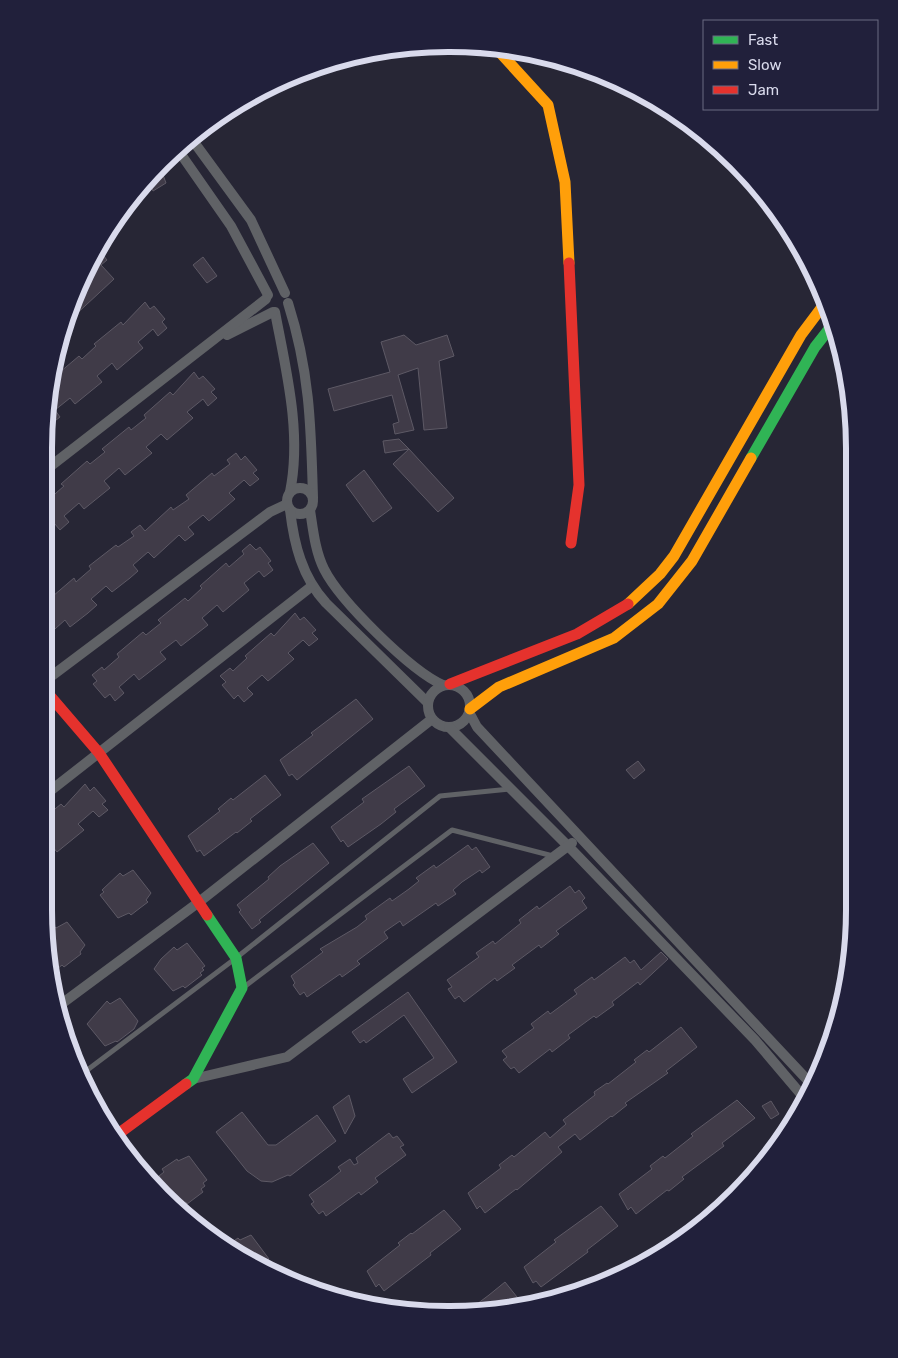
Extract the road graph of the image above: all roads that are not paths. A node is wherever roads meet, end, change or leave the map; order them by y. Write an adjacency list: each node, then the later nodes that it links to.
1 (504, 56): 15 (main road)
2 (196, 144): 5 (street)
3 (182, 156): 4 (street)
4 (267, 297): 5 (street); 7 (street); 9 (street)
5 (286, 298): 7 (street); 12 (street)
6 (820, 310): 18 (main road)
7 (274, 312): 9 (street); 11 (street)
8 (827, 332): 21 (main road)
9 (210, 343): 10 (street)
10 (52, 465)
11 (290, 492): 12 (street); 13 (street)
12 (313, 498): 14 (street)
13 (288, 507): 14 (street); 16 (street); 17 (street)
14 (310, 510): 18 (street)
15 (571, 543)
16 (312, 586): 20 (street); 24 (street)
17 (52, 676)
18 (447, 685): 20 (street); 21 (street)
19 (52, 698): 24 (main road)
20 (428, 702): 22 (street)
21 (470, 710): 23 (street); 27 (street)
22 (432, 719): 23 (street); 30 (street)
23 (449, 727): 26 (street)
24 (98, 753): 25 (street); 30 (main road)
25 (52, 789)
26 (510, 790): 28 (street); 31 (lane)
27 (582, 839): 28 (street); 36 (street)
28 (567, 845): 29 (street); 37 (street)
29 (553, 856): 32 (lane); 35 (street)
30 (199, 902): 31 (main road); 33 (street)
31 (236, 958): 32 (main road); 34 (lane)
32 (242, 988): 35 (main road)
33 (64, 1002)
34 (87, 1070)
35 (193, 1079): 38 (main road)
36 (807, 1080)
37 (800, 1093)
38 (121, 1132)

